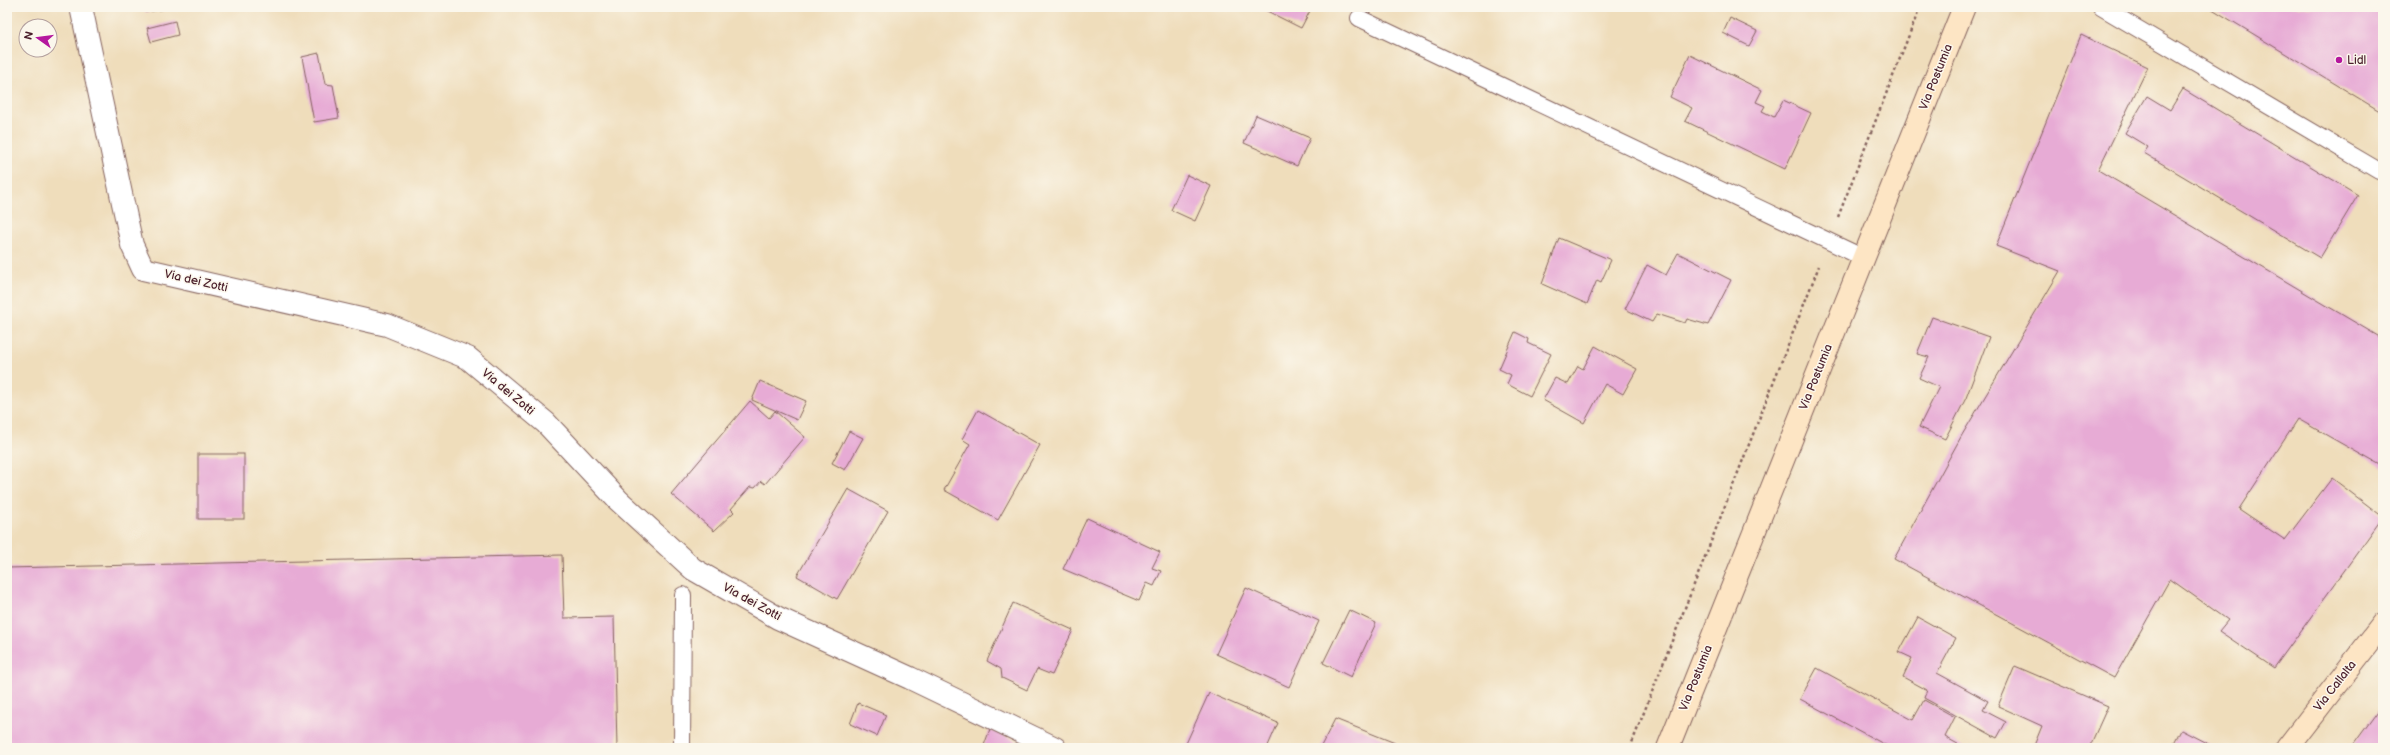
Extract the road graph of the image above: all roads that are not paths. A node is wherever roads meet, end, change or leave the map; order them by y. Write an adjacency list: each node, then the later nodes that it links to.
1 (81, 7): 10 (street, Via dei Zotti)
2 (1964, 7): 6 (street, Via Postumia)
3 (2101, 7): 5 (lane)
4 (1360, 18): 6 (lane)
5 (2379, 171)
6 (1864, 258): 11 (street, Via Postumia)
7 (683, 595): 9 (lane)
8 (2383, 624): 12 (street, Via Callalta)
9 (682, 748)
10 (1055, 748)
11 (1668, 748)
12 (2287, 748)

